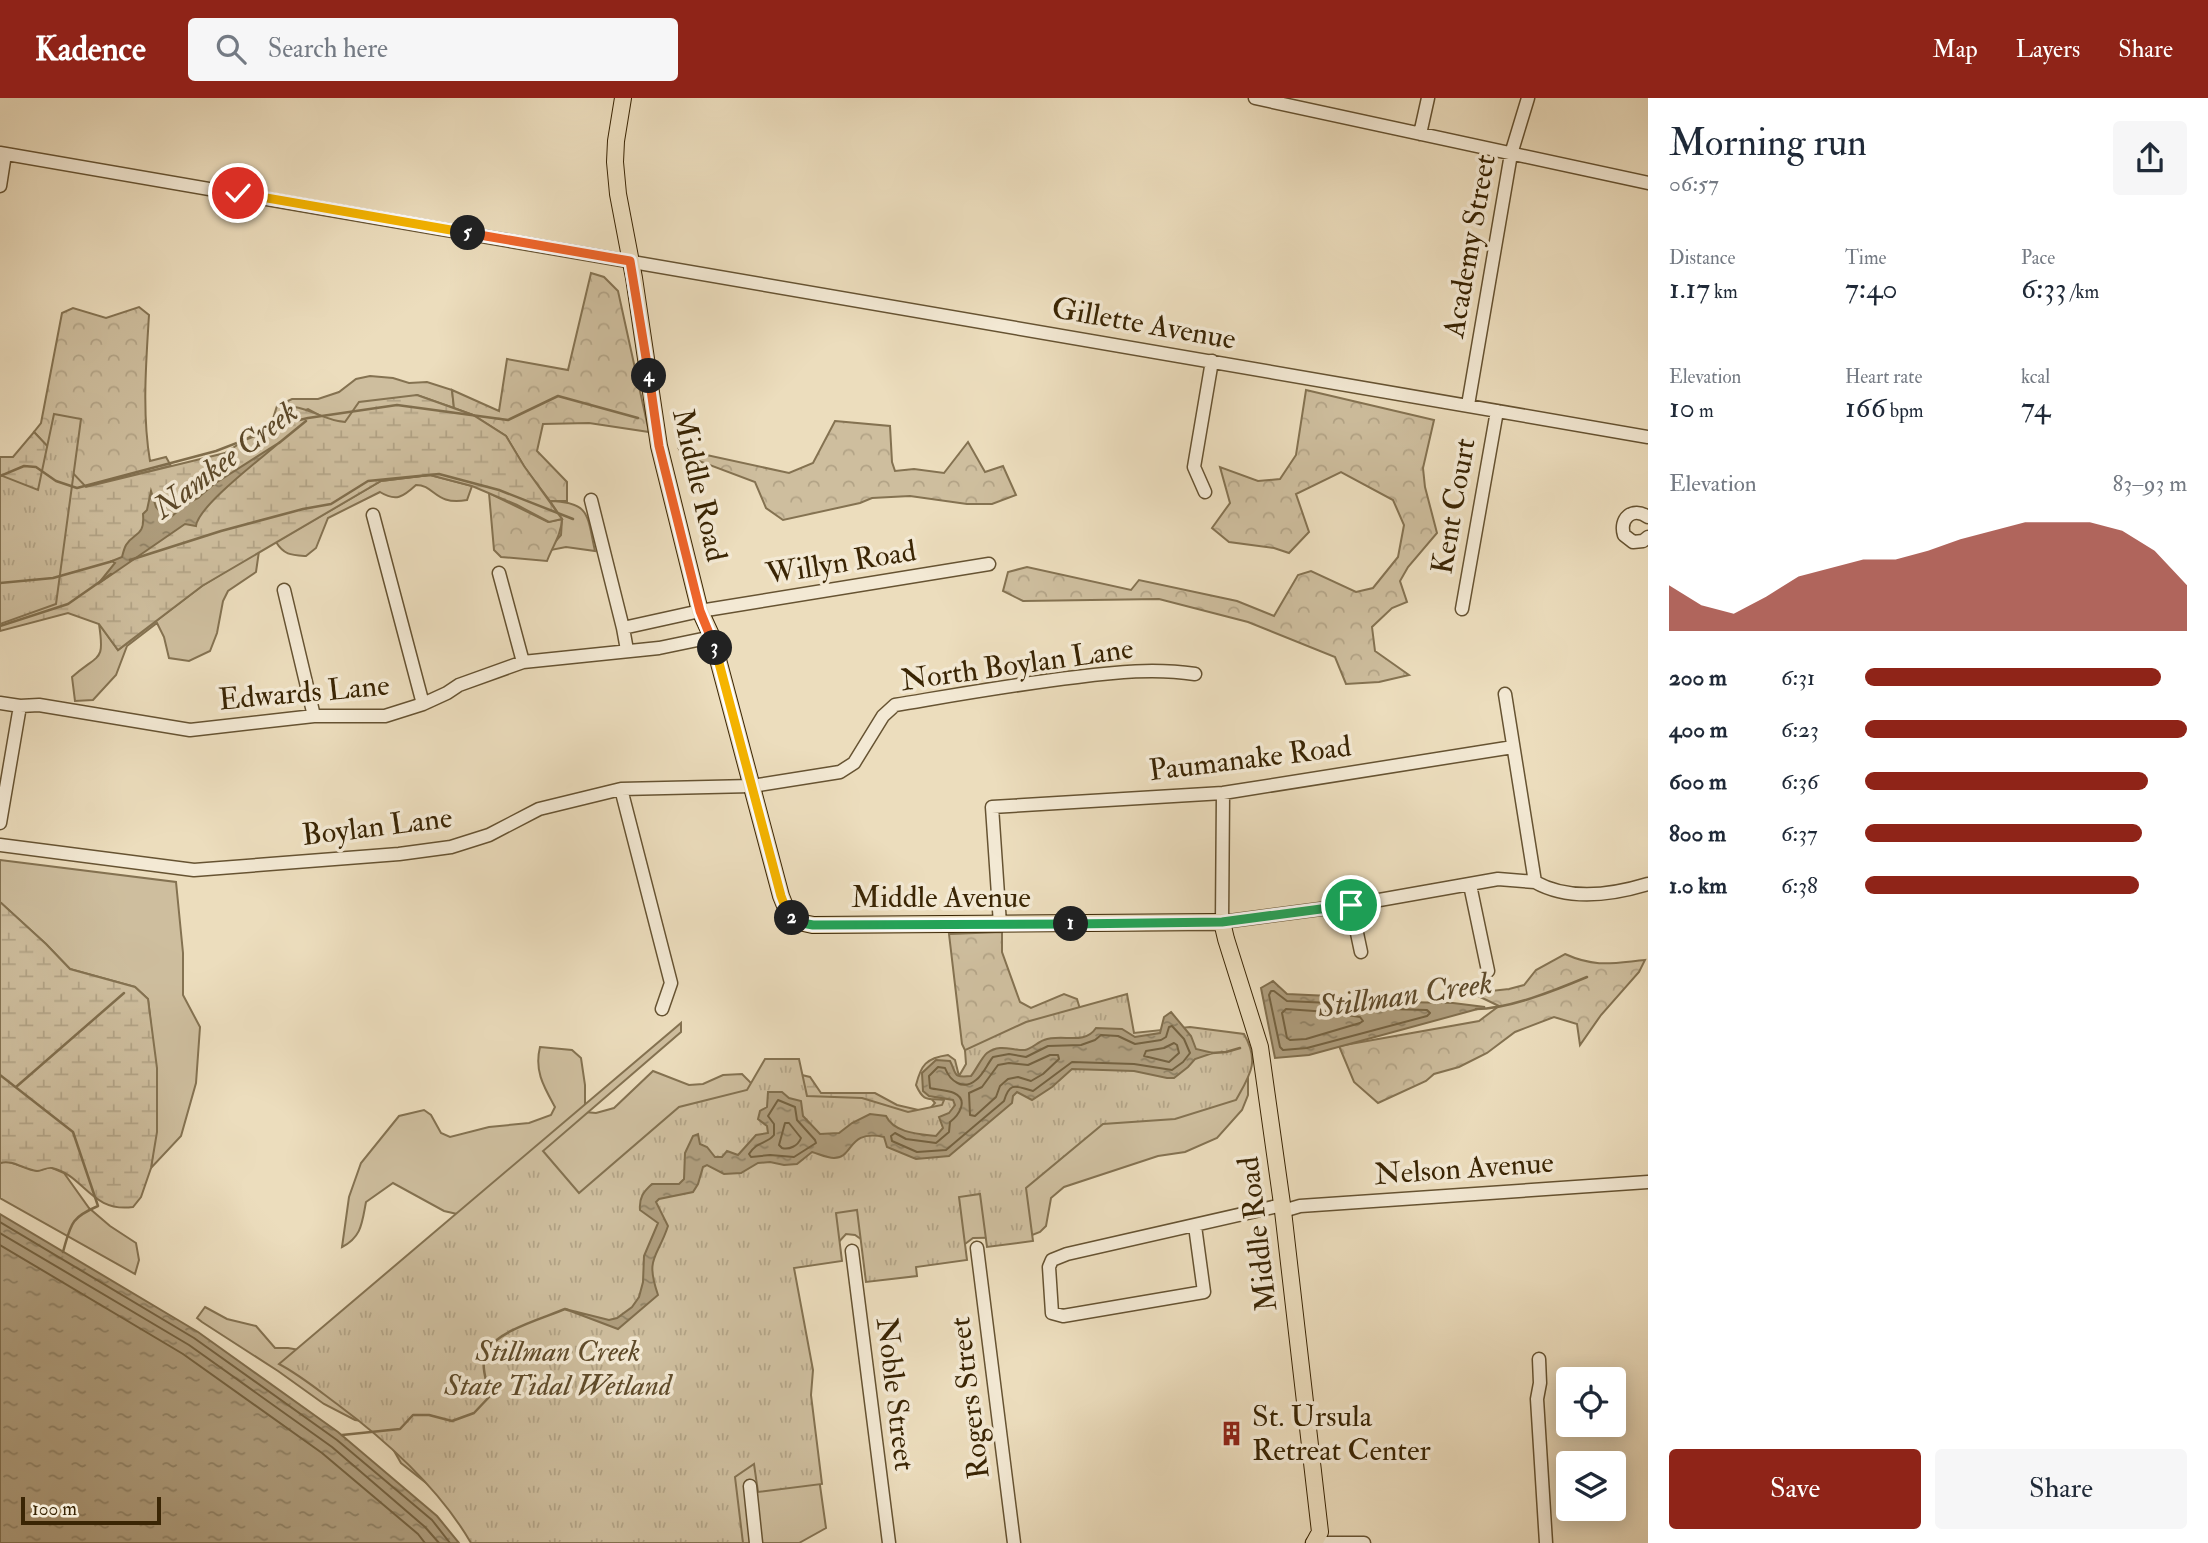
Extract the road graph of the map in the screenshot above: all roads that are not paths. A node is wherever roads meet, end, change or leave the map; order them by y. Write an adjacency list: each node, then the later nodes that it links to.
1 (623, 98): 10 (main road, Middle Road)
2 (1255, 98): 5 (street)
3 (1428, 98): 5 (street)
4 (1528, 98): 7 (street, Academy Street)
5 (1420, 134): 7 (street)
6 (3, 153): 9 (street); 10 (street, Gillette Avenue)
7 (1511, 154): 8 (street); 12 (street, Academy Street)
8 (1648, 183)
9 (0, 186)
10 (630, 261): 11 (street, Gillette Avenue); 24 (main road, Middle Road)
11 (1212, 362): 12 (street, Gillette Avenue); 15 (street)
12 (1468, 405): 13 (street, Gillette Avenue)
13 (1497, 411): 14 (street, Gillette Avenue); 23 (street, Kent Court)
14 (1648, 437)
15 (1205, 492)
16 (590, 500): 25 (street)
17 (373, 515): 32 (street)
18 (1648, 517): 19 (street)
19 (1648, 537)
20 (989, 564): 24 (street, Willyn Road)
21 (499, 573): 28 (street)
22 (284, 590): 34 (street)
23 (1462, 609)
24 (700, 611): 25 (street, Willyn Road); 26 (main road, Middle Road)
25 (623, 628): 27 (street)
26 (712, 637): 27 (street, Edwards Lane); 36 (main road, Middle Road)
27 (627, 650): 28 (street, Edwards Lane)
28 (523, 662): 32 (street, Edwards Lane)
29 (1195, 674): 36 (street, North Boylan Lane)
30 (1505, 694): 35 (street)
31 (0, 703): 33 (street, Edwards Lane)
32 (424, 704): 34 (street, Edwards Lane)
33 (20, 706): 34 (street, Edwards Lane); 39 (street)
34 (314, 716)
35 (1513, 747): 38 (street, Paumanake Road); 42 (street)
36 (752, 786): 37 (street, Boylan Lane); 41 (main road, Middle Road)
37 (621, 789): 40 (street, Boylan Lane); 50 (street)
38 (1223, 793): 46 (street); 47 (street, Paumanake Road)
39 (0, 823)
40 (0, 845)
41 (776, 876): 47 (main road, Middle Avenue)
42 (1535, 882): 43 (street); 44 (street)
43 (1648, 884)
44 (1469, 885): 45 (street); 49 (street)
45 (1351, 905): 46 (street); 48 (street)
46 (1222, 922): 47 (main road, Middle Avenue); 52 (main road, Middle Road)
47 (1000, 924)
48 (1361, 952)
49 (1488, 971)
50 (662, 1009)
51 (1648, 1182): 52 (street, Nelson Avenue)
52 (1283, 1208): 53 (street, Nelson Avenue); 61 (main road, Middle Road)
53 (1195, 1226): 53 (street, Nelson Avenue)
54 (977, 1248): 60 (street, Rogers Street)
55 (852, 1251): 59 (street, Noble Street)
56 (1539, 1359): 63 (street)
57 (750, 1486): 58 (street)
58 (756, 1543)
59 (889, 1543)
60 (1014, 1543)
61 (1314, 1543): 62 (street)
62 (1364, 1543)
63 (1546, 1543)

